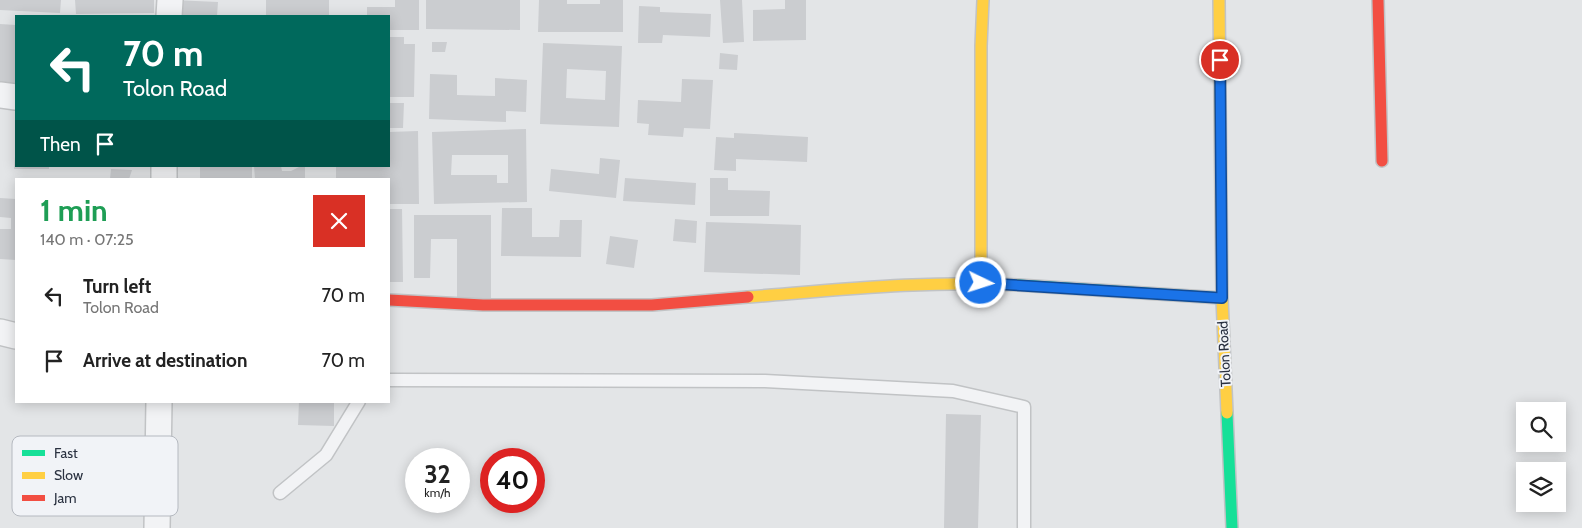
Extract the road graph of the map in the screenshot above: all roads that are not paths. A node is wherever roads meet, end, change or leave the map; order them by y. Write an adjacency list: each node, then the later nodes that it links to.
1 (170, 0): 5 (street)
2 (983, 0): 9 (street)
3 (1219, 0): 10 (street, Tolon Road)
4 (1378, 0): 8 (street)
5 (169, 15)
6 (0, 95): 7 (street)
7 (15, 97)
8 (1382, 161)
9 (981, 283): 10 (street); 11 (street)
10 (1222, 298): 20 (street, Tolon Road)
11 (390, 300)
12 (0, 332): 13 (street)
13 (15, 336)
14 (390, 380): 19 (lane)
15 (159, 403): 17 (street)
16 (358, 403): 18 (lane)
17 (158, 436)
18 (280, 493)
19 (1024, 528)
20 (1232, 528)

